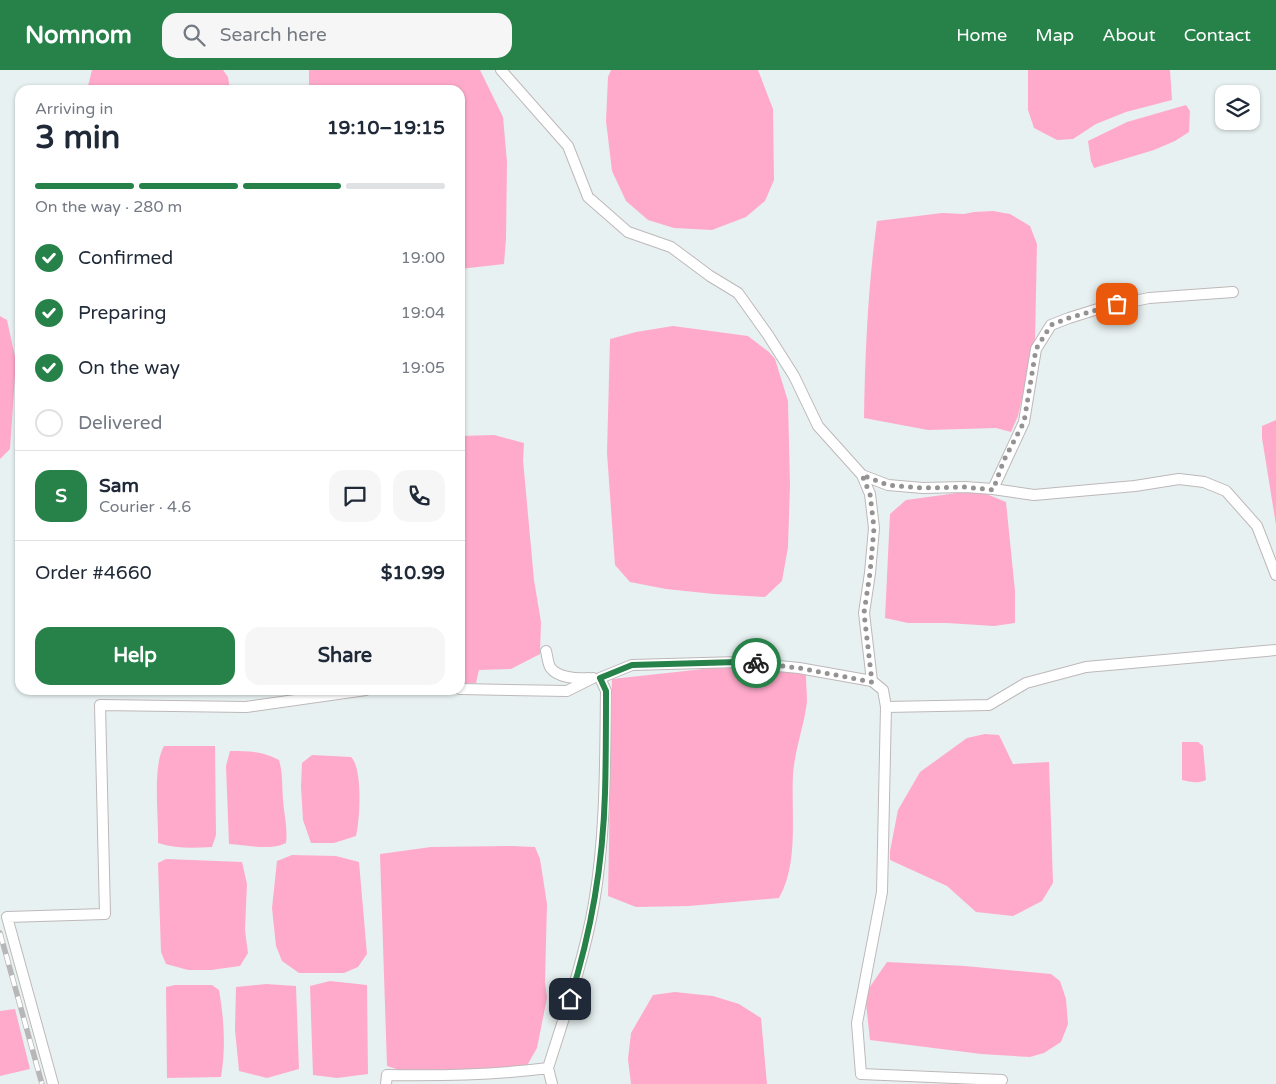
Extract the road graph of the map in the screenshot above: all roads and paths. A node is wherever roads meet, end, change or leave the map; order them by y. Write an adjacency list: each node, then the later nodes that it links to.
1 (501, 70): 3 (street)
2 (1233, 292): 4 (street)
3 (862, 475): 4 (street); 9 (street)
4 (993, 490): 5 (street)
5 (1276, 575)
6 (1276, 650): 12 (street)
7 (546, 651): 8 (street)
8 (596, 678): 9 (street); 10 (street); 13 (street)
9 (872, 682): 12 (street)
10 (465, 688)
11 (331, 695): 15 (street)
12 (886, 707): 14 (street)
13 (548, 1068): 16 (street); 17 (street)
14 (1002, 1080)
15 (53, 1084)
16 (386, 1084)
17 (552, 1084)

